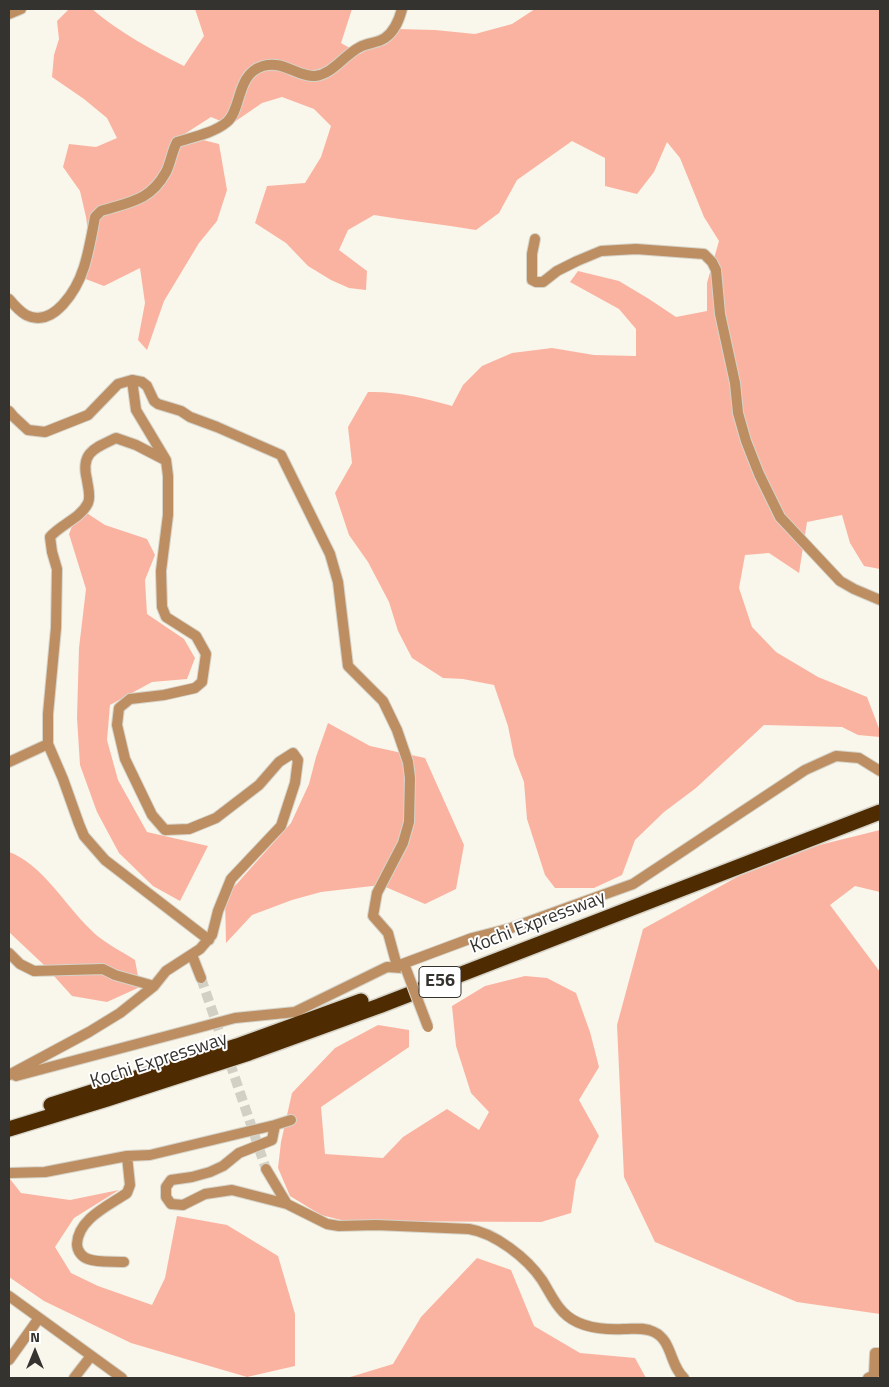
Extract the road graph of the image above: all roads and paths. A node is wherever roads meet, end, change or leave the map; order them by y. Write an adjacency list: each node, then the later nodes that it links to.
1 (21, 9): 3 (street)
2 (402, 9): 5 (street)
3 (9, 14)
4 (535, 240): 9 (street)
5 (9, 299)
6 (132, 380): 7 (street); 8 (street); 18 (street)
7 (9, 411)
8 (166, 460): 10 (street); 15 (street)
9 (880, 600)
10 (48, 744): 11 (street); 15 (street)
11 (9, 762)
12 (880, 771): 18 (street)
13 (880, 803): 14 (highway, Kochi Expressway / E56)
14 (870, 813): 23 (highway, Kochi Expressway / E56); 26 (highway, Kochi Expressway / E56)
15 (209, 940): 17 (street)
16 (9, 954): 20 (street)
17 (192, 955): 19 (street); 20 (street)
18 (401, 968): 21 (street, bridge); 22 (street)
19 (202, 978)
20 (154, 986): 22 (street)
21 (428, 1027)
22 (9, 1076)
23 (9, 1118)
24 (291, 1120): 25 (street)
25 (274, 1125): 27 (street); 30 (street)
26 (9, 1129)
27 (127, 1156): 29 (street); 31 (street)
28 (266, 1169): 30 (street)
29 (9, 1173)
30 (287, 1204): 39 (street)
31 (124, 1262)
32 (9, 1296): 33 (street)
33 (39, 1318): 35 (street); 36 (street)
34 (880, 1353): 40 (street)
35 (91, 1356): 37 (street); 38 (street)
36 (9, 1360)
37 (74, 1378)
38 (122, 1378)
39 (684, 1378)
40 (868, 1378)

